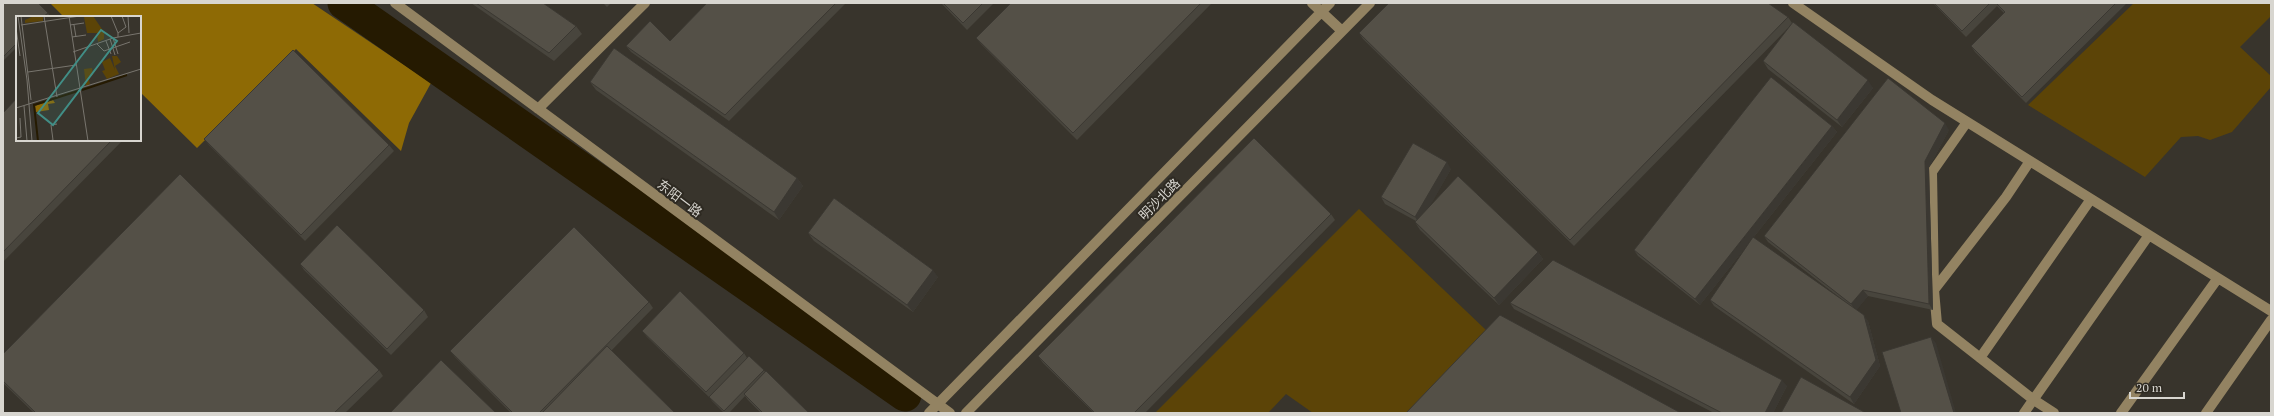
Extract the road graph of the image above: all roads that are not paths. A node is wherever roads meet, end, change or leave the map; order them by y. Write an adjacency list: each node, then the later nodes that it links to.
1 (395, 3): 9 (street, 东阳一路)
2 (644, 3): 9 (street)
3 (1312, 3): 7 (street)
4 (1330, 3): 7 (street, 明沙北路)
5 (1370, 3): 8 (street, 明沙北路)
6 (1793, 3): 10 (street)
7 (1321, 12): 8 (street); 20 (street, 明沙北路)
8 (1342, 31): 23 (street, 明沙北路)
9 (538, 109): 20 (street, 东阳一路)
10 (1967, 122): 11 (street); 15 (street)
11 (2030, 161): 12 (street); 15 (street)
12 (2091, 199): 13 (street); 18 (street)
13 (2149, 235): 14 (street); 19 (street)
14 (2218, 278): 16 (street); 26 (street)
15 (1934, 290): 18 (street)
16 (2271, 311)
17 (2271, 320): 27 (street)
18 (1980, 358): 19 (street)
19 (2034, 400): 24 (street); 25 (street)
20 (938, 404): 21 (street, 明沙北路); 22 (street, 东阳一路)
21 (929, 413)
22 (950, 413)
23 (966, 413)
24 (2024, 413)
25 (2054, 413)
26 (2121, 413)
27 (2206, 413)

